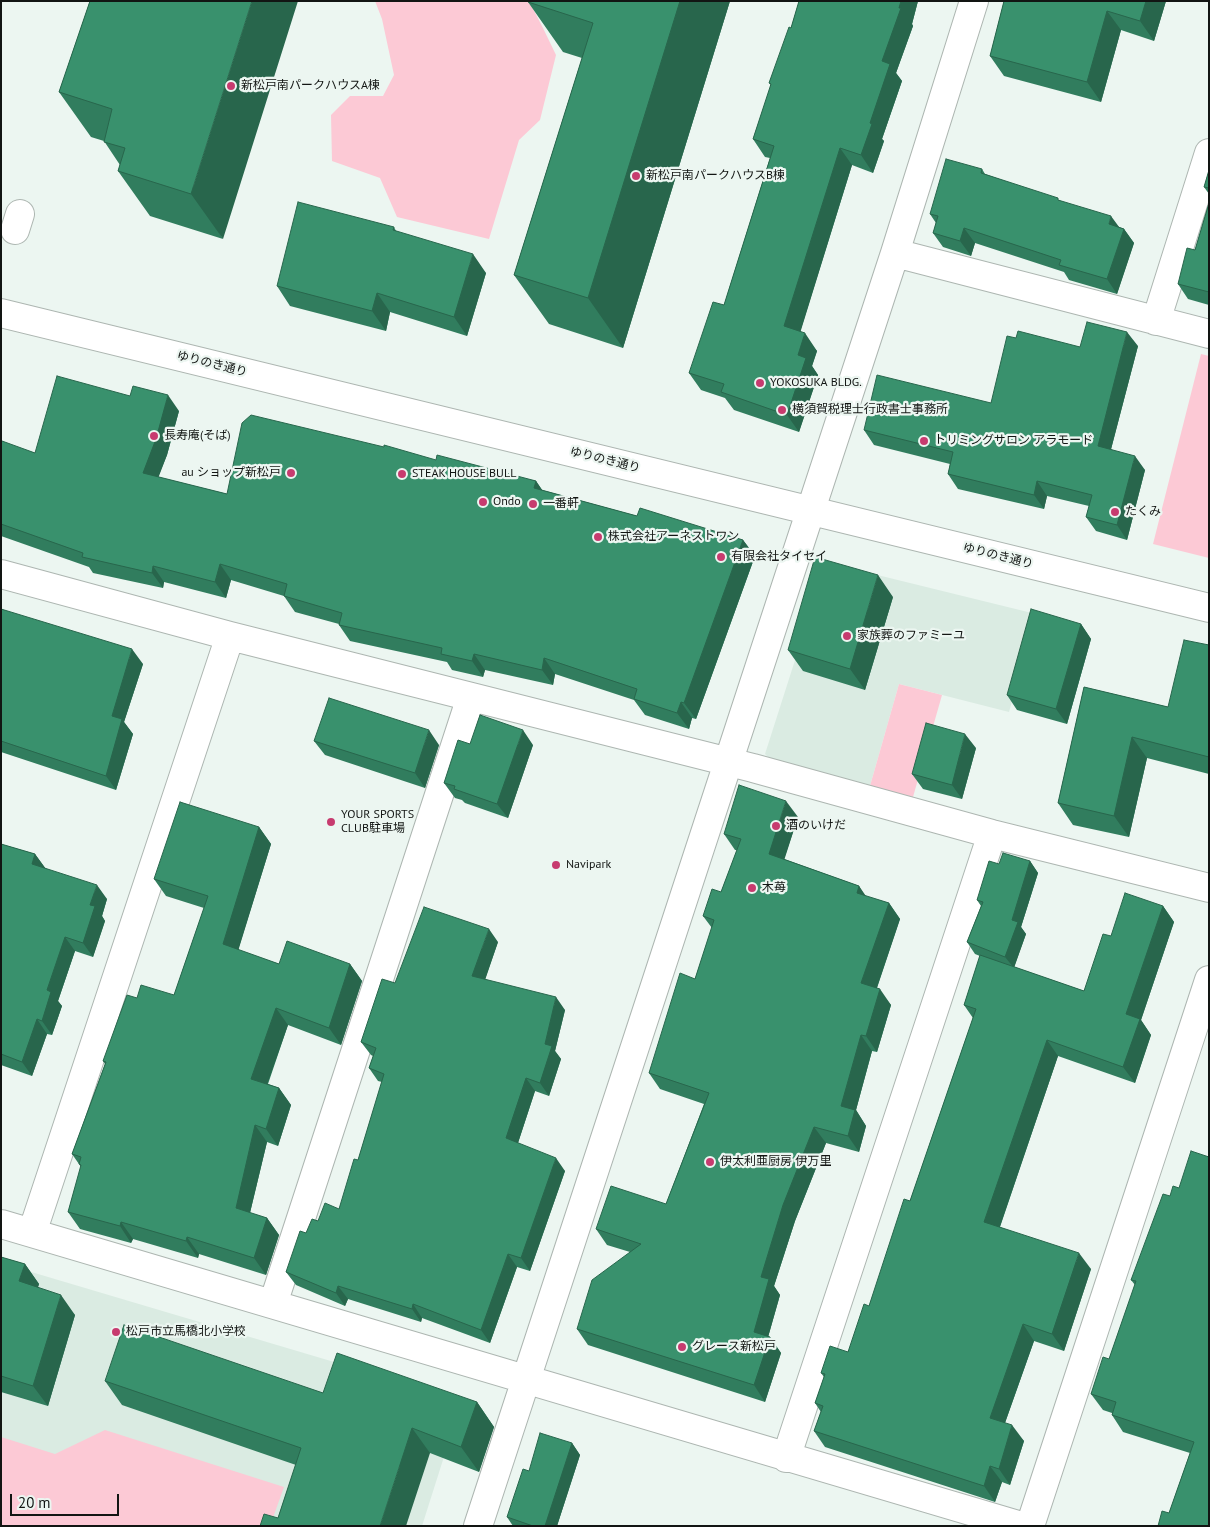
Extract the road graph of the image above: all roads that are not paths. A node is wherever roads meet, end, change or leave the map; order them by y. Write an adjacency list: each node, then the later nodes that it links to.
1 (974, 1): 3 (street)
2 (1209, 153): 5 (street)
3 (895, 253): 5 (street); 7 (street)
4 (1, 313): 7 (street, ゆりのき通り)
5 (1156, 321): 6 (street)
6 (1209, 334)
7 (810, 510): 9 (street, ゆりのき通り); 12 (street)
8 (1, 574): 10 (street)
9 (1209, 608)
10 (230, 636): 11 (street); 17 (street)
11 (471, 697): 12 (street); 18 (street)
12 (728, 762): 13 (street); 19 (street)
13 (992, 834): 14 (street); 20 (street)
14 (1209, 888)
15 (1209, 980): 23 (street)
16 (1, 1224): 17 (street)
17 (32, 1234): 18 (street)
18 (273, 1304): 19 (street)
19 (526, 1380): 20 (street); 21 (street)
20 (786, 1458): 22 (street)
21 (478, 1526)
22 (1021, 1526)
23 (1030, 1526)

